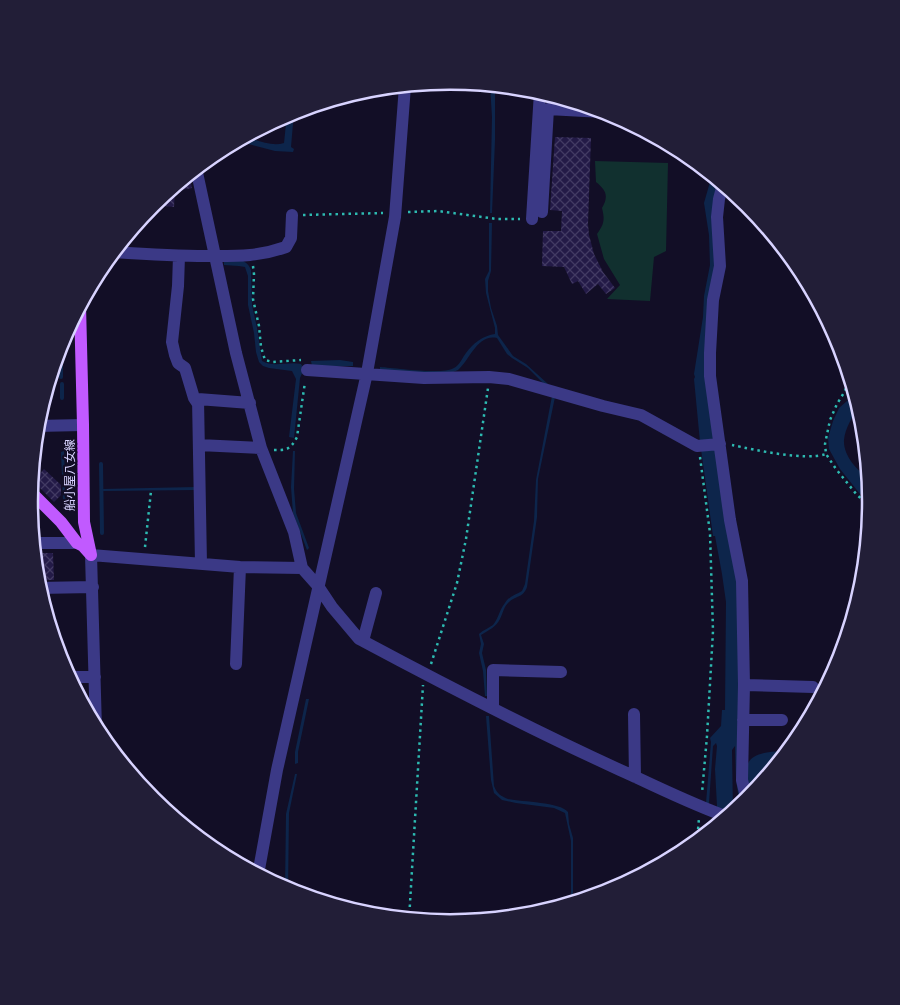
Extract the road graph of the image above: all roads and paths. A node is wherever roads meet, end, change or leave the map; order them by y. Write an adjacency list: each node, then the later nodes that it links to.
1 (404, 93): 6 (street)
2 (540, 100): 8 (street)
3 (579, 111): 8 (street)
4 (198, 176): 11 (street)
5 (721, 191): 22 (street)
6 (395, 213): 7 (path); 8 (path); 15 (street)
7 (292, 216): 12 (street)
8 (537, 216)
9 (122, 253): 10 (street)
10 (179, 256): 11 (street); 19 (street)
11 (215, 256): 12 (street); 18 (street)
12 (246, 256): 14 (path)
13 (80, 319): 20 (main road, 船小屋八女線)
14 (307, 370): 15 (street); 25 (path)
15 (367, 373): 16 (street); 37 (street)
16 (489, 377): 24 (street); 44 (path)
17 (846, 390): 26 (path)
18 (250, 403): 19 (street); 25 (street)
19 (198, 404): 23 (street)
20 (83, 425): 21 (street); 32 (main road, 船小屋八女線)
21 (44, 426)
22 (719, 444): 24 (street); 26 (path); 47 (street)
23 (199, 445): 25 (street); 34 (street)
24 (700, 446): 56 (path)
25 (262, 449): 36 (street)
26 (826, 454): 29 (path)
27 (150, 491): 33 (path)
28 (38, 499): 31 (main road, 船小屋八女線)
29 (862, 499)
30 (40, 543): 31 (street)
31 (77, 543): 32 (main road, 船小屋八女線)
32 (91, 555): 33 (street); 38 (street)
33 (144, 559): 34 (street)
34 (201, 564): 35 (street)
35 (240, 567): 36 (street); 42 (street)
36 (302, 568): 37 (street)
37 (318, 586): 41 (street); 59 (street)
38 (92, 587): 39 (street); 46 (street)
39 (46, 588)
40 (376, 593): 41 (street)
41 (362, 642): 44 (street)
42 (236, 664)
43 (561, 672): 49 (street)
44 (427, 675): 49 (street); 60 (path)
45 (76, 677): 46 (street)
46 (94, 677): 50 (street)
47 (744, 685): 48 (street); 52 (street)
48 (813, 687)
49 (493, 708): 54 (street)
50 (95, 713)
51 (634, 714): 54 (street)
52 (744, 720): 53 (street); 55 (street)
53 (782, 720)
54 (635, 777): 56 (street)
55 (745, 791)
56 (702, 808): 57 (street); 58 (path)
57 (720, 814)
58 (697, 833)
59 (259, 868)
60 (409, 912)

